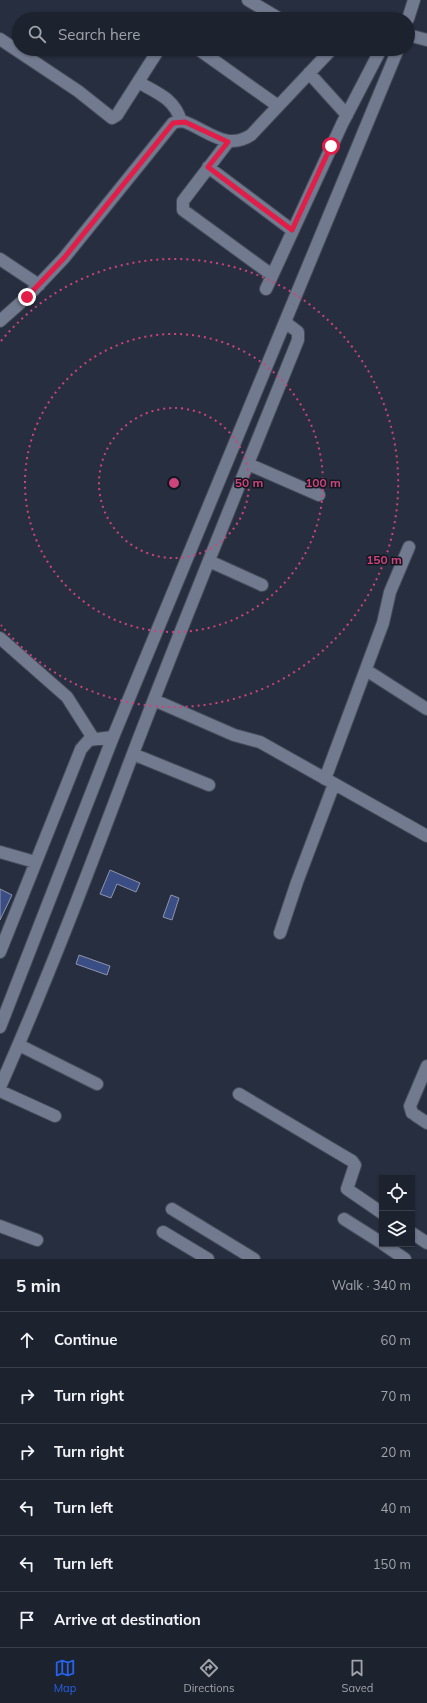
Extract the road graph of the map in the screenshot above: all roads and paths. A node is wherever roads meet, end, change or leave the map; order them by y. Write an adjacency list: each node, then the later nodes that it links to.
1 (248, 0): 3 (street)
2 (414, 0): 4 (street)
3 (268, 12)
4 (410, 12)
5 (415, 37): 7 (street)
6 (0, 39): 8 (street)
7 (427, 40)
8 (12, 47)
9 (26, 56): 16 (street)
10 (155, 56): 16 (street)
11 (208, 56): 17 (street)
12 (325, 56): 15 (street)
13 (377, 56): 18 (street)
14 (395, 56): 28 (street)
15 (309, 73): 17 (street); 18 (street)
16 (138, 82): 19 (street)
17 (278, 106): 20 (street)
18 (347, 115): 22 (street)
19 (181, 121): 20 (street); 25 (street)
20 (228, 142): 21 (street)
21 (208, 167): 22 (street); 24 (street)
22 (292, 230): 24 (street)
23 (0, 259): 25 (street)
24 (272, 275): 26 (street)
25 (39, 285): 27 (street)
26 (266, 289)
27 (0, 322)
28 (285, 322): 29 (street); 38 (street)
29 (248, 464): 30 (street); 32 (street)
30 (319, 495)
31 (409, 547): 35 (street)
32 (209, 561): 33 (street); 36 (street)
33 (262, 585)
34 (0, 638): 39 (street)
35 (366, 670): 37 (street); 41 (street)
36 (154, 700): 40 (street); 41 (street)
37 (427, 709)
38 (113, 737): 39 (street); 48 (street)
39 (93, 738): 45 (street)
40 (133, 754): 42 (street); 49 (street)
41 (330, 781): 43 (street); 46 (street)
42 (209, 785)
43 (427, 836)
44 (0, 852): 45 (street)
45 (35, 862): 47 (street)
46 (280, 933)
47 (0, 952)
48 (0, 1028)
49 (19, 1045): 51 (street); 52 (street)
50 (425, 1072): 56 (street)
51 (98, 1084)
52 (0, 1087)
53 (0, 1091): 55 (street)
54 (239, 1094): 58 (street)
55 (55, 1116)
56 (427, 1123)
57 (172, 1209): 68 (street)
58 (379, 1211)
59 (344, 1219): 64 (street)
60 (0, 1226): 63 (street)
61 (163, 1232): 67 (street)
62 (415, 1235): 65 (street)
63 (37, 1240)
64 (379, 1242)
65 (427, 1243)
66 (387, 1247): 69 (street)
67 (208, 1259)
68 (254, 1259)
69 (406, 1259)

